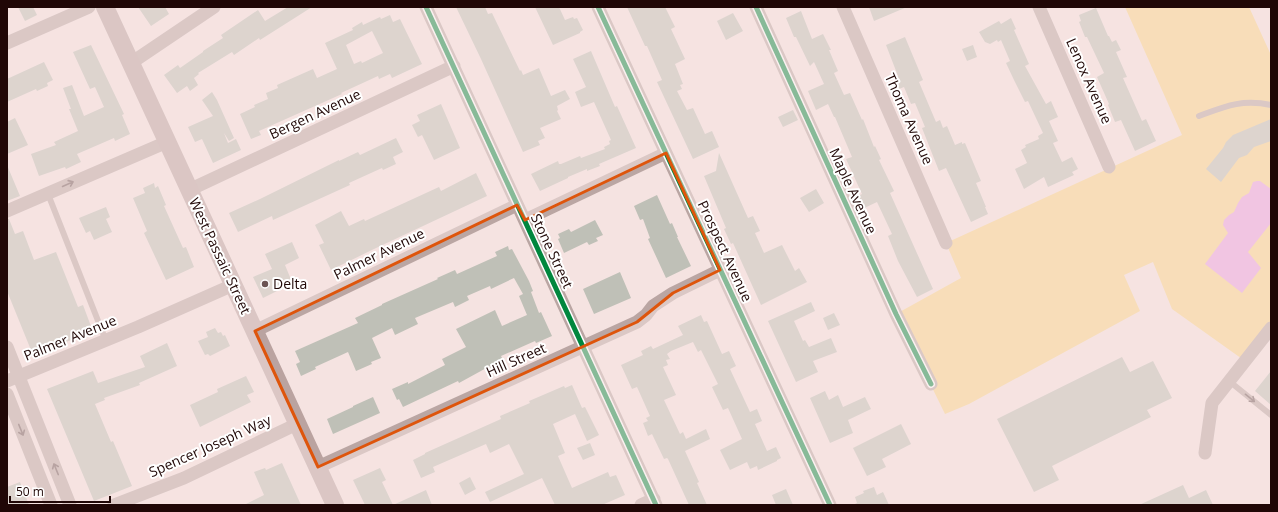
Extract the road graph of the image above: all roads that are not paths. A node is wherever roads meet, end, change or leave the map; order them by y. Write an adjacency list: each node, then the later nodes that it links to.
1 (89, 7): 9 (street)
2 (105, 7): 10 (main road, West Passaic Street)
3 (214, 7): 10 (street)
4 (426, 7): 11 (street, Stone Street)
5 (598, 7): 15 (street, Prospect Avenue)
6 (756, 7): 32 (street, Maple Avenue)
7 (842, 7): 22 (street, Thoma Avenue)
8 (1039, 7): 16 (street, Lenox Avenue)
9 (7, 43)
10 (131, 63): 14 (main road, West Passaic Street)
11 (454, 66): 17 (street, Bergen Avenue); 19 (street, Stone Street)
12 (1271, 105): 13 (lane)
13 (1199, 116)
14 (167, 142): 17 (main road, West Passaic Street); 18 (street, one-way to 14)
15 (666, 153): 21 (street); 23 (street, Prospect Avenue)
16 (1109, 167)
17 (189, 190): 24 (main road, West Passaic Street)
18 (48, 194): 20 (street); 27 (lane)
19 (517, 205): 21 (street, Stone Street); 26 (street, Palmer Avenue)
20 (7, 211)
21 (525, 220): 29 (street, Stone Street)
22 (946, 243)
23 (720, 270): 29 (street, Hill Street); 44 (street, Prospect Avenue)
24 (233, 284): 26 (main road, West Passaic Street); 27 (street, Palmer Avenue)
25 (1271, 328): 31 (street)
26 (255, 331): 35 (main road, West Passaic Street)
27 (106, 341): 30 (street, Palmer Avenue)
28 (7, 347): 30 (street)
29 (583, 347): 37 (street, Hill Street); 38 (street, Stone Street)
30 (13, 378): 40 (street, one-way to 30)
31 (1229, 381): 34 (lane, one-way to 34); 36 (street)
32 (931, 384)
33 (7, 394): 39 (street, one-way to 39)
34 (1271, 415)
35 (297, 424): 37 (main road, West Passaic Street); 41 (street, Spencer Joseph Way)
36 (1204, 452)
37 (318, 467): 42 (main road, West Passaic Street)
38 (655, 502): 43 (street)
39 (51, 505)
40 (70, 505)
41 (114, 505)
42 (335, 505)
43 (641, 505)
44 (830, 505)

